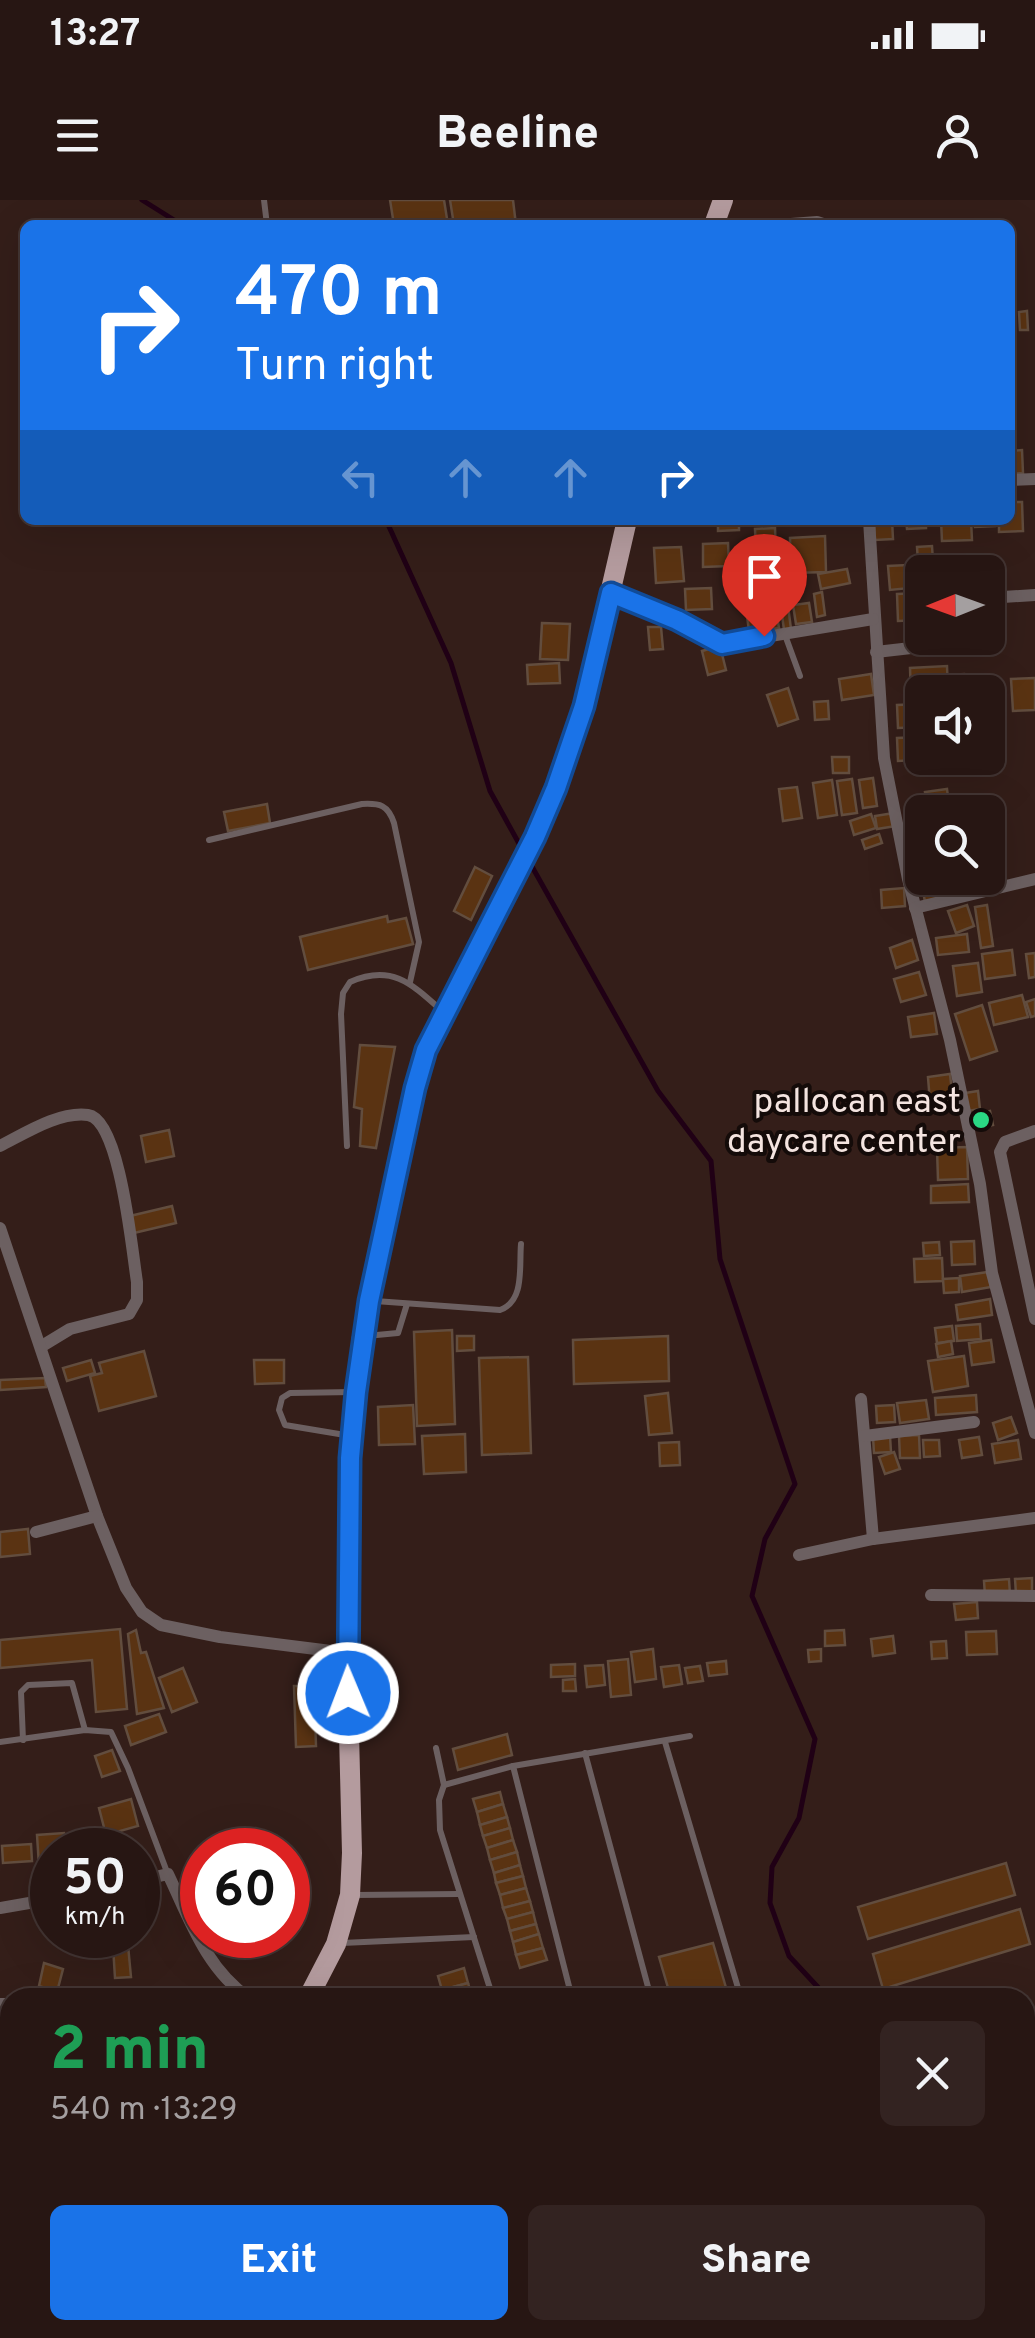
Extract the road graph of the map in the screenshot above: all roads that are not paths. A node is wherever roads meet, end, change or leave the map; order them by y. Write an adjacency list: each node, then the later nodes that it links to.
1 (626, 525): 3 (main road)
2 (869, 525): 6 (street)
3 (611, 593): 7 (street); 15 (main road)
4 (1035, 595): 5 (street)
5 (1005, 597)
6 (873, 619): 7 (street); 9 (street)
7 (784, 632): 10 (lane)
8 (905, 649): 9 (street)
9 (876, 652): 13 (street)
10 (800, 676)
11 (210, 840): 14 (lane)
12 (1035, 879): 13 (street)
13 (915, 908): 29 (street)
14 (410, 982): 15 (lane); 18 (lane)
15 (445, 1014): 21 (main road)
16 (1035, 1131): 23 (street)
17 (0, 1146): 25 (street)
18 (347, 1146)
19 (0, 1228): 25 (street)
20 (521, 1244): 22 (lane)
21 (369, 1301): 22 (lane); 24 (main road)
22 (407, 1304): 24 (lane)
23 (1035, 1319)
24 (362, 1336): 26 (main road)
25 (42, 1346): 32 (street)
26 (356, 1392): 30 (main road); 30 (lane)
27 (861, 1400): 31 (street)
28 (974, 1422): 31 (street)
29 (1035, 1432)
30 (352, 1436): 39 (main road)
31 (864, 1436): 35 (street)
32 (96, 1516): 34 (street); 39 (street)
33 (1035, 1518): 35 (street)
34 (36, 1532)
35 (873, 1539): 36 (street)
36 (799, 1556)
37 (931, 1596): 38 (street)
38 (1035, 1596)
39 (347, 1653): 52 (main road)
40 (85, 1730): 42 (lane); 42 (lane); 49 (lane)
41 (690, 1736): 44 (lane)
42 (22, 1740): 43 (lane)
43 (0, 1742)
44 (665, 1742): 46 (lane); 62 (lane)
45 (436, 1748): 48 (lane)
46 (585, 1752): 47 (lane); 61 (lane)
47 (513, 1766): 48 (lane); 60 (lane)
48 (444, 1785): 51 (lane)
49 (168, 1874): 50 (street); 57 (street)
50 (160, 1876)
51 (459, 1894): 52 (lane); 55 (lane)
52 (350, 1895): 56 (main road)
53 (30, 1903): 54 (street)
54 (0, 1908)
55 (475, 1937): 56 (lane); 59 (lane)
56 (336, 1944): 58 (main road)
57 (236, 1988)
58 (313, 1988)
59 (491, 1988)
60 (569, 1988)
61 (648, 1988)
62 (738, 1988)

